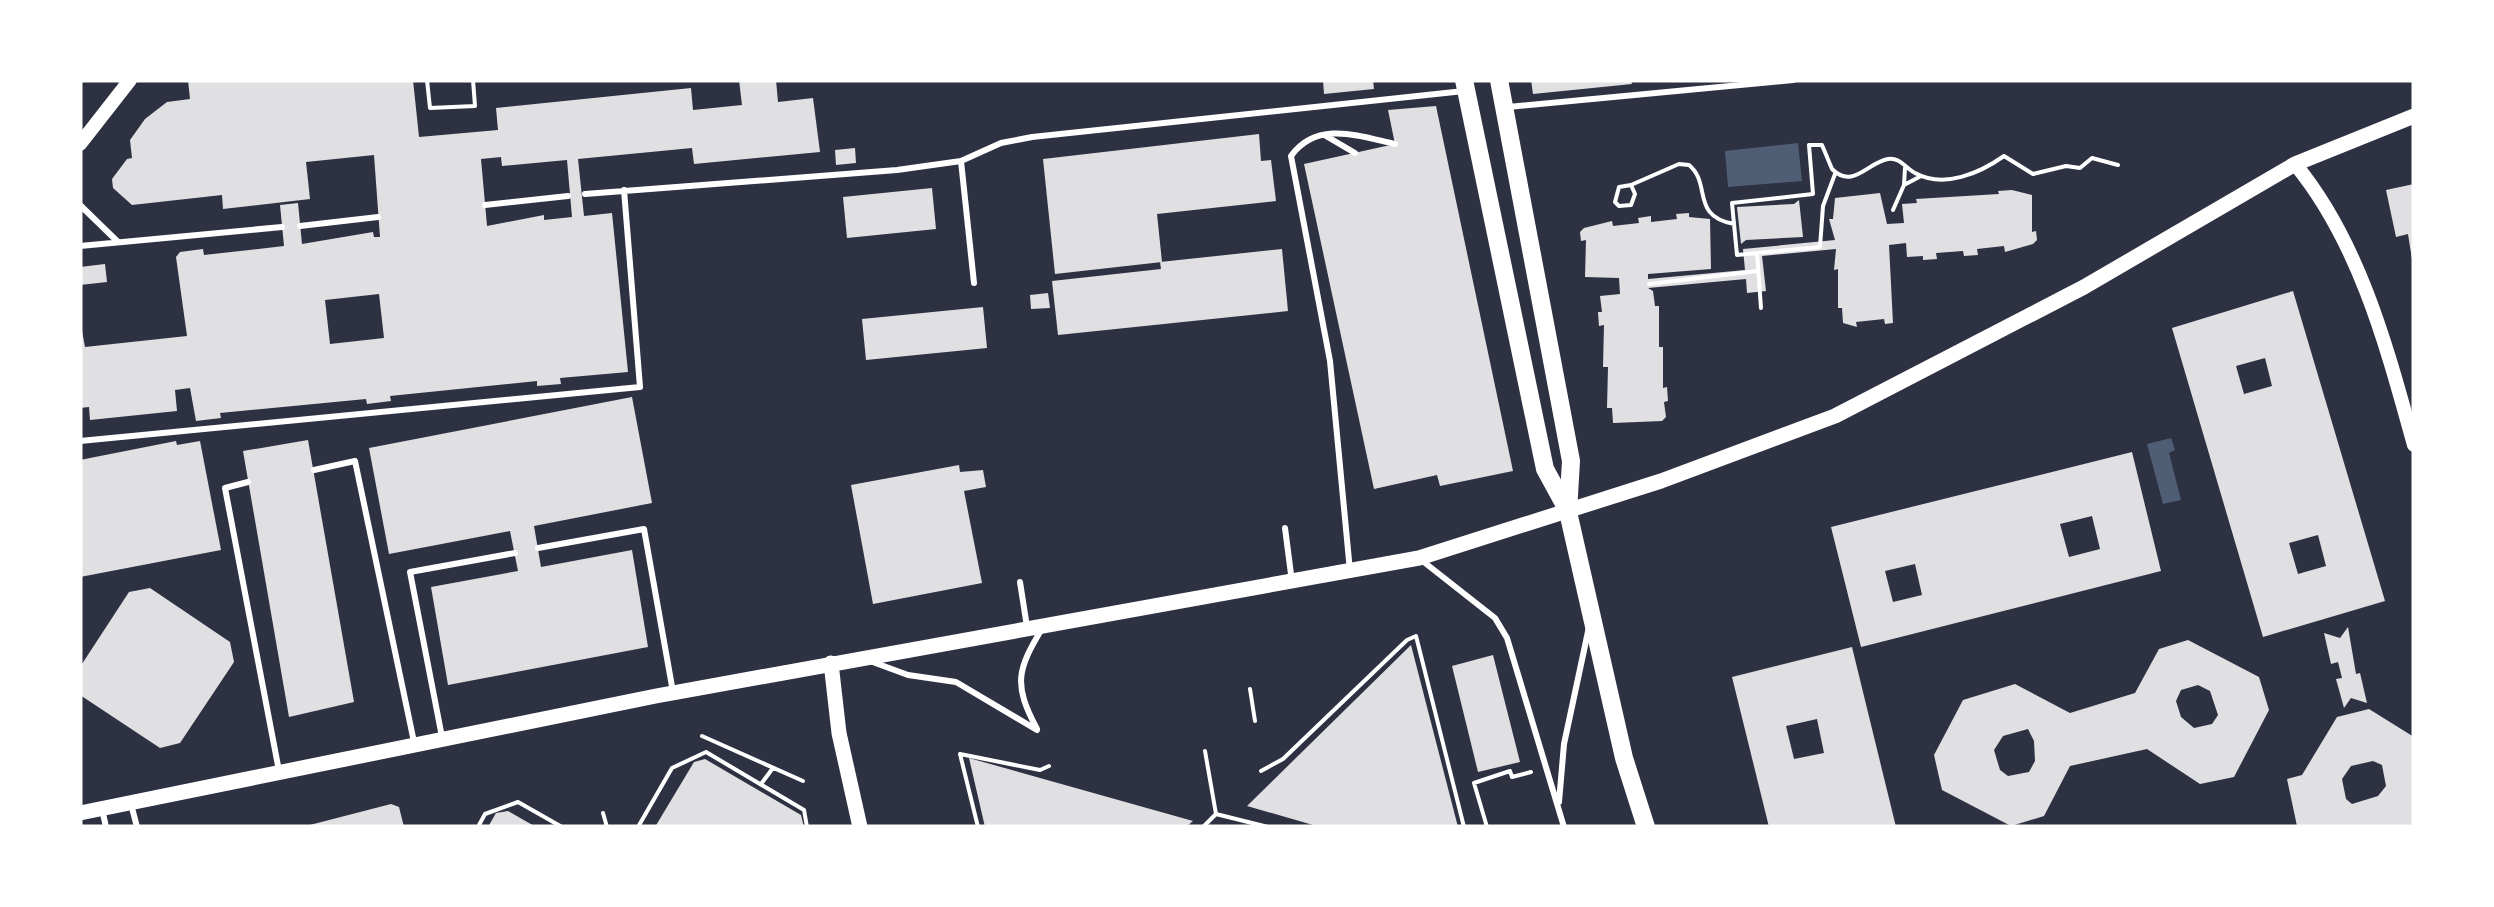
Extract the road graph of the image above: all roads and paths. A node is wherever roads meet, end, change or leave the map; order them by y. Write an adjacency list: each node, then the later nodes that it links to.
1 (112, 80): 10 (lane)
2 (130, 80): 10 (street)
3 (426, 80): 4 (path)
4 (472, 80)
5 (1499, 80): 11 (main road)
6 (1644, 80): 9 (lane)
7 (1792, 80): 9 (lane)
8 (1465, 86): 17 (lane); 46 (main road)
9 (1645, 93): 11 (lane)
10 (117, 99): 14 (street)
11 (1502, 108): 46 (main road)
12 (2414, 116): 19 (main road)
13 (1320, 134): 15 (lane); 16 (lane); 51 (lane)
14 (80, 144)
15 (1396, 144)
16 (1355, 153)
17 (961, 161): 25 (lane); 39 (lane)
18 (2118, 164): 22 (path)
19 (2296, 164): 43 (street); 46 (main road)
20 (1906, 166): 21 (path); 22 (path); 23 (path)
21 (1835, 174): 32 (path); 37 (path)
22 (1921, 176): 23 (path)
23 (1904, 185): 30 (path)
24 (1631, 186): 24 (path); 32 (path)
25 (624, 190): 26 (lane); 42 (lane)
26 (585, 194)
27 (568, 196): 29 (lane)
28 (80, 205): 35 (lane)
29 (485, 205)
30 (1893, 210)
31 (378, 216): 33 (lane)
32 (1734, 224): 37 (path)
33 (300, 226)
34 (282, 227): 35 (lane)
35 (119, 243): 36 (lane)
36 (80, 246)
37 (1757, 253): 38 (path)
38 (1758, 271): 40 (path); 41 (path)
39 (974, 283)
40 (1649, 284)
41 (1760, 308)
42 (80, 441)
43 (2414, 445)
44 (314, 470): 65 (lane)
45 (248, 482): 71 (lane)
46 (1568, 512): 50 (main road); 54 (main road)
47 (1285, 528): 53 (lane)
48 (538, 548): 60 (lane)
49 (515, 553): 63 (lane)
50 (1418, 558): 51 (main road); 77 (lane)
51 (1350, 574): 53 (main road)
52 (1020, 582): 56 (lane)
53 (1292, 583): 55 (main road)
54 (1591, 616): 77 (lane); 95 (main road)
55 (1044, 625): 56 (main road); 57 (lane)
56 (1027, 628): 57 (main road)
57 (866, 660): 58 (main road)
58 (831, 663): 60 (main road); 88 (main road)
59 (1250, 690): 61 (path)
60 (673, 693): 63 (main road)
61 (1255, 721)
62 (702, 736): 64 (path)
63 (442, 739): 65 (main road)
64 (722, 744): 67 (path); 69 (path)
65 (414, 745): 71 (main road)
66 (1204, 750): 80 (path)
67 (716, 758): 74 (path); 86 (path)
68 (1049, 766): 89 (path)
69 (773, 768): 73 (path); 74 (path)
70 (1261, 771): 92 (path)
71 (280, 772): 75 (main road)
72 (1531, 772): 93 (path)
73 (802, 781)
74 (760, 784): 87 (path)
75 (130, 803): 76 (main road); 82 (lane)
76 (102, 809): 78 (main road); 81 (lane)
77 (1559, 809): 94 (lane)
78 (80, 813)
79 (603, 813): 85 (path)
80 (1216, 814): 90 (path); 91 (path)
81 (106, 827)
82 (136, 827)
83 (478, 827): 84 (path)
84 (562, 827)
85 (607, 827)
86 (638, 827)
87 (808, 827)
88 (860, 827)
89 (978, 827)
90 (1203, 827)
91 (1268, 827)
92 (1464, 827)
93 (1487, 827)
94 (1564, 827)
95 (1646, 827)

